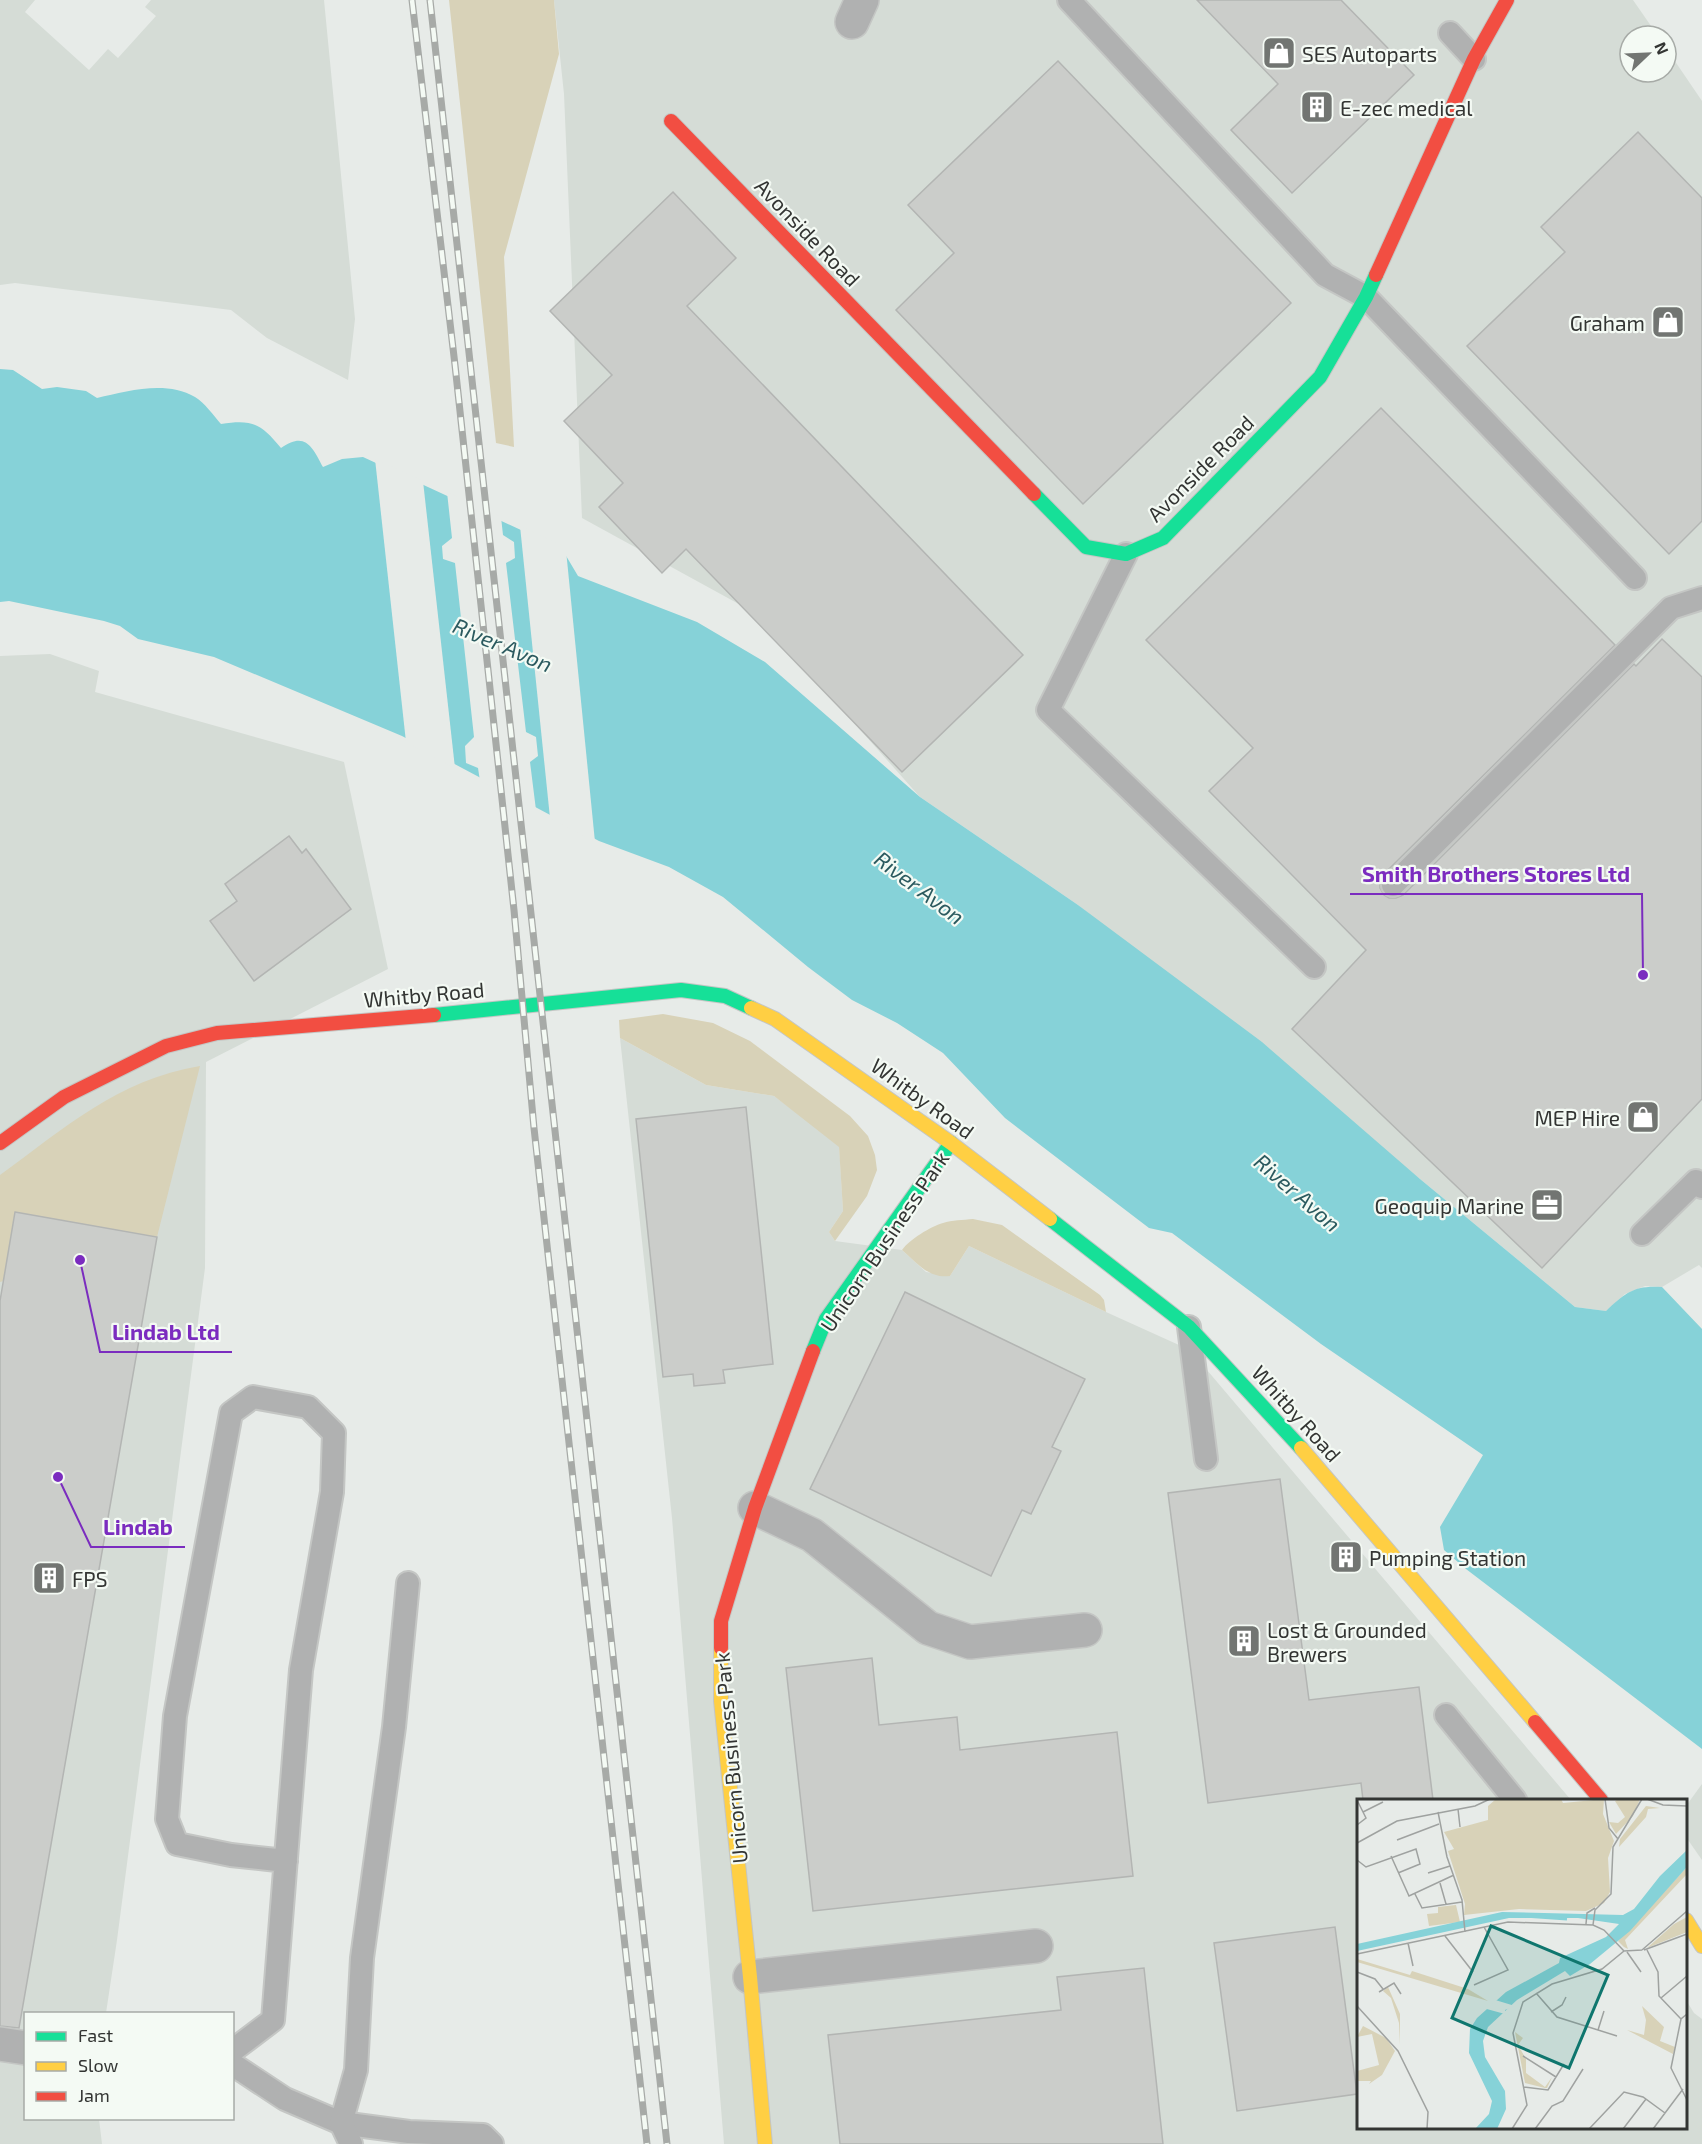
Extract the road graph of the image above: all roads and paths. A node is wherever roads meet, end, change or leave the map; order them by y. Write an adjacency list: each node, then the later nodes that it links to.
1 (1069, 0): 6 (lane)
2 (1507, 0): 4 (street, Avonside Road)
3 (1450, 33): 4 (lane)
4 (1474, 59): 6 (street, Avonside Road)
5 (671, 121): 7 (street, Avonside Road)
6 (1366, 297): 7 (street, Avonside Road); 8 (lane)
7 (1126, 554): 11 (lane)
8 (1635, 578)
9 (1702, 598): 10 (lane)
10 (1393, 885)
11 (1314, 967)
12 (0, 1143): 13 (street, Whitby Road)
13 (951, 1143): 16 (street, Whitby Road); 18 (street, Unicorn Business Park)
14 (1702, 1187): 15 (lane)
15 (1642, 1234)
16 (1189, 1327): 17 (lane); 23 (street, Whitby Road)
17 (1206, 1459)
18 (755, 1508): 20 (street); 26 (street, Unicorn Business Park)
19 (408, 1583): 31 (lane)
20 (1085, 1630)
21 (1446, 1715): 22 (lane)
22 (1514, 1799)
23 (1600, 1799)
24 (286, 1861): 24 (lane); 29 (lane)
25 (1036, 1946): 26 (street)
26 (750, 1977): 34 (street, Unicorn Business Park)
27 (0, 2044): 28 (street)
28 (24, 2048)
29 (234, 2049)
30 (234, 2065): 31 (lane)
31 (341, 2123): 32 (lane); 33 (lane)
32 (351, 2144)
33 (492, 2144)
34 (765, 2144)

